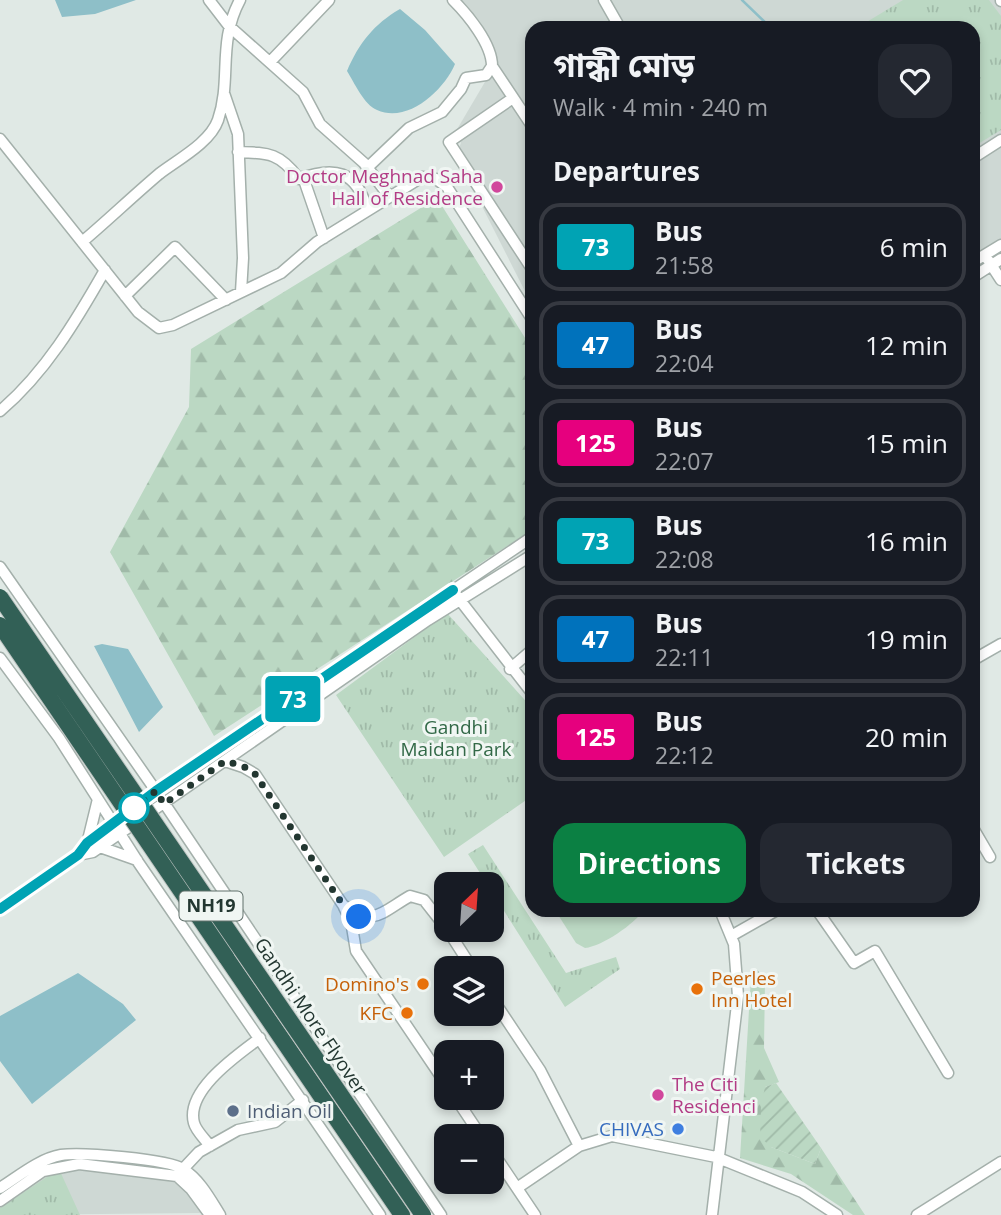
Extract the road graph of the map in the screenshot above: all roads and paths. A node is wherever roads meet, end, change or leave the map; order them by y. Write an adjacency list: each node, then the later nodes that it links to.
1 (209, 0): 7 (street)
2 (240, 0): 7 (street)
3 (329, 0): 8 (street)
4 (453, 0): 9 (street)
5 (604, 0): 6 (street)
6 (616, 21)
7 (229, 26): 8 (street); 10 (street)
8 (270, 62): 17 (street)
9 (492, 66): 11 (street); 17 (street)
10 (224, 93): 15 (street); 22 (street)
11 (513, 98): 12 (street); 25 (street)
12 (525, 116)
13 (0, 139): 22 (street)
14 (1001, 140): 16 (street)
15 (238, 152): 18 (street); 31 (street)
16 (980, 154)
17 (367, 168): 19 (street)
18 (303, 177): 20 (street); 21 (street)
19 (389, 196): 20 (street); 34 (street)
20 (367, 210): 21 (street)
21 (324, 238): 31 (street)
22 (82, 242): 28 (street)
23 (1001, 245): 24 (street)
24 (985, 255): 26 (street); 27 (street)
25 (525, 258)
26 (980, 258)
27 (996, 262): 29 (street); 30 (street)
28 (105, 270): 32 (street); 35 (street)
29 (980, 272)
30 (1001, 280)
31 (241, 292): 33 (street)
32 (125, 296): 33 (street); 33 (street)
33 (226, 300)
34 (525, 308)
35 (0, 411)
36 (525, 542): 39 (street)
37 (525, 559): 39 (street)
38 (0, 567): 50 (street)
39 (456, 594): 46 (street); 48 (street); 49 (street)
40 (0, 597): 89 (highway, Gandhi More Flyover / NH19, bridge)
41 (0, 625): 88 (highway, Gandhi More Flyover / NH19, bridge)
42 (1001, 644): 44 (street)
43 (525, 656): 46 (street)
44 (980, 656)
45 (0, 658): 53 (street)
46 (510, 668): 47 (street)
47 (525, 685)
48 (225, 761): 51 (street); 63 (street)
49 (183, 773): 50 (street); 52 (street)
50 (145, 775): 52 (street)
51 (192, 785): 54 (street); 55 (street)
52 (156, 791): 54 (street); 56 (street)
53 (98, 799): 56 (street); 58 (street)
54 (164, 804): 55 (street); 56 (street)
55 (175, 820): 90 (street)
56 (117, 828): 58 (street); 59 (street); 62 (street)
57 (980, 840): 61 (street)
58 (87, 843): 60 (street)
59 (100, 847): 60 (street); 62 (street)
60 (78, 855): 64 (street)
61 (990, 857)
62 (137, 860): 71 (street)
63 (343, 905): 65 (street); 72 (street)
64 (0, 909)
65 (434, 913)
66 (723, 917): 69 (street)
67 (765, 917): 69 (street)
68 (822, 917): 73 (street)
69 (731, 936): 77 (street)
70 (504, 1016): 76 (street)
71 (260, 1038): 74 (street); 75 (street)
72 (434, 1066)
73 (948, 1073)
74 (303, 1100): 75 (street); 87 (street)
75 (209, 1146): 80 (street)
76 (579, 1146): 77 (street); 83 (street)
77 (716, 1157): 92 (street); 93 (street)
78 (1001, 1162): 94 (street)
79 (137, 1165): 80 (street); 82 (street); 84 (street); 85 (street)
80 (183, 1169): 86 (street)
81 (504, 1169): 83 (street)
82 (0, 1188)
83 (517, 1188): 91 (street)
84 (0, 1201)
85 (210, 1215)
86 (220, 1215)
87 (380, 1215)
88 (402, 1215)
89 (422, 1215)
90 (441, 1215)
91 (535, 1215)
92 (712, 1215)
93 (837, 1215)
94 (918, 1215)

